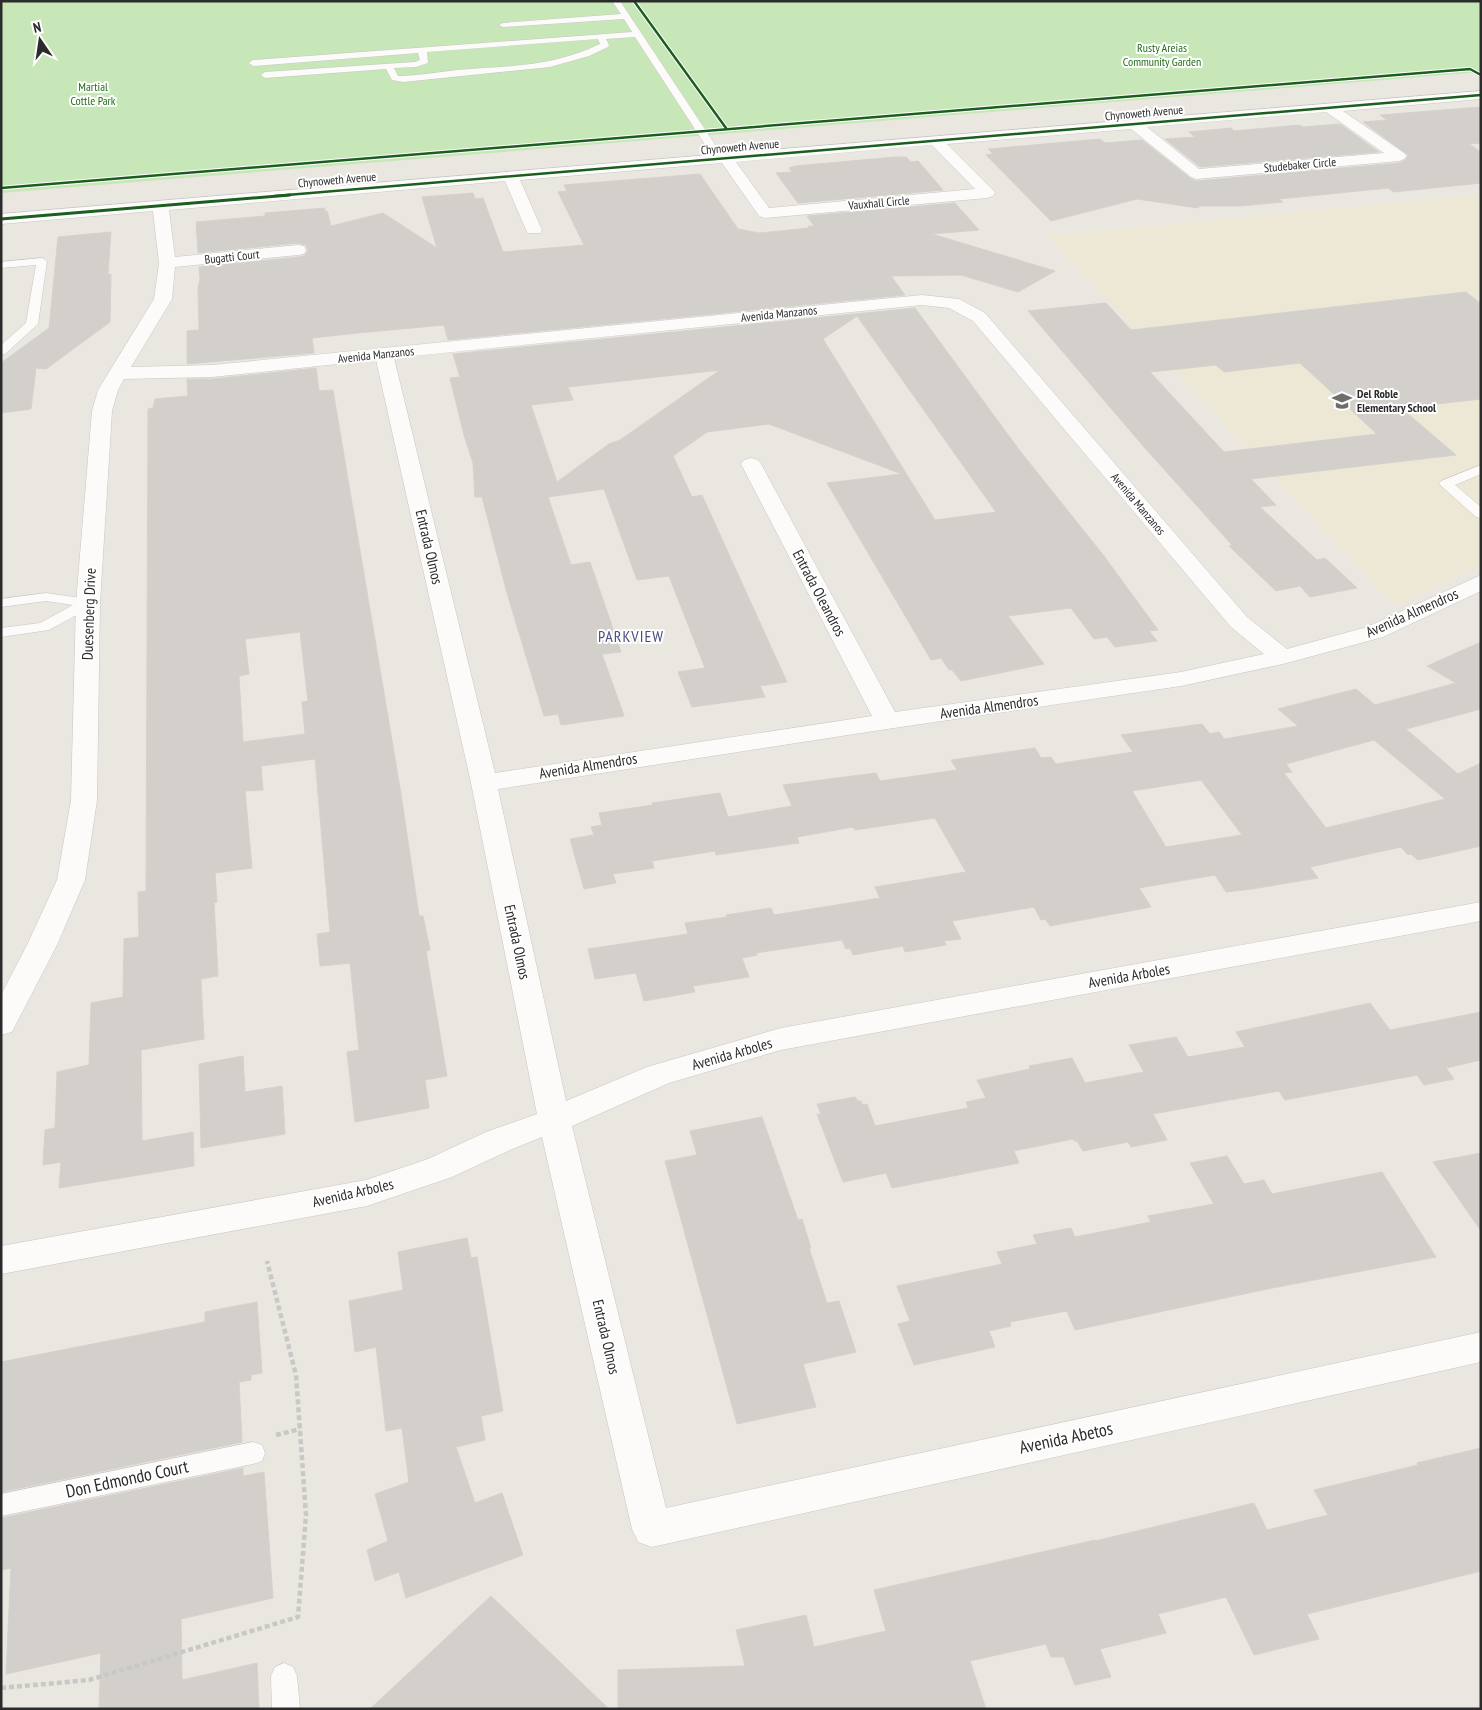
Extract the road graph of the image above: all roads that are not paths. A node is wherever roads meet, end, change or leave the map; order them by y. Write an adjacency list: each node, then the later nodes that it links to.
1 (616, 1): 2 (lane)
2 (626, 16): 3 (lane); 4 (lane)
3 (503, 25)
4 (638, 34): 5 (lane); 15 (lane)
5 (602, 37): 6 (lane); 8 (lane)
6 (422, 51): 7 (lane); 8 (lane)
7 (253, 63)
8 (389, 66): 9 (lane)
9 (265, 75)
10 (1481, 82): 15 (street, Chynoweth Avenue)
11 (1481, 95): 12 (street, Chynoweth Avenue)
12 (1328, 107): 13 (street, Chynoweth Avenue); 13 (street, Studebaker Circle)
13 (1133, 124): 14 (street, Chynoweth Avenue)
14 (936, 141): 16 (street, Chynoweth Avenue); 16 (street, Vauxhall Circle)
15 (709, 146): 16 (lane); 18 (street, Chynoweth Avenue)
16 (726, 158): 17 (street, Chynoweth Avenue)
17 (510, 176): 19 (street, Chynoweth Avenue); 21 (street)
18 (1, 205)
19 (160, 206): 20 (street, Chynoweth Avenue); 23 (street, Duesenberg Drive)
20 (1, 219)
21 (534, 230)
22 (298, 250): 23 (street, Bugatti Court)
23 (167, 263): 27 (street, Duesenberg Drive)
24 (1, 265): 25 (lane)
25 (1, 351)
26 (384, 355): 27 (street, Avenida Manzanos); 35 (street, Avenida Manzanos); 37 (street, Entrada Olmos)
27 (119, 373): 33 (street, Duesenberg Drive)
28 (751, 464): 36 (street, Entrada Oleandros)
29 (1481, 470): 30 (lane)
30 (1481, 514)
31 (1481, 582): 35 (street, Avenida Almendros)
32 (1, 602): 33 (lane)
33 (88, 603): 34 (lane); 39 (street, Duesenberg Drive)
34 (1, 633)
35 (1283, 657): 36 (street, Avenida Almendros)
36 (887, 721): 37 (street, Avenida Almendros)
37 (484, 783): 40 (street, Entrada Olmos)
38 (1481, 911): 40 (street, Avenida Arboles)
39 (1, 1024)
40 (554, 1120): 41 (street, Avenida Arboles); 45 (street, Entrada Olmos)
41 (1, 1260)
42 (1481, 1347): 45 (street, Avenida Abetos)
43 (253, 1453): 44 (lane, Don Edmondo Court)
44 (1, 1505)
45 (652, 1529)
46 (284, 1676): 47 (lane)
47 (286, 1709)

